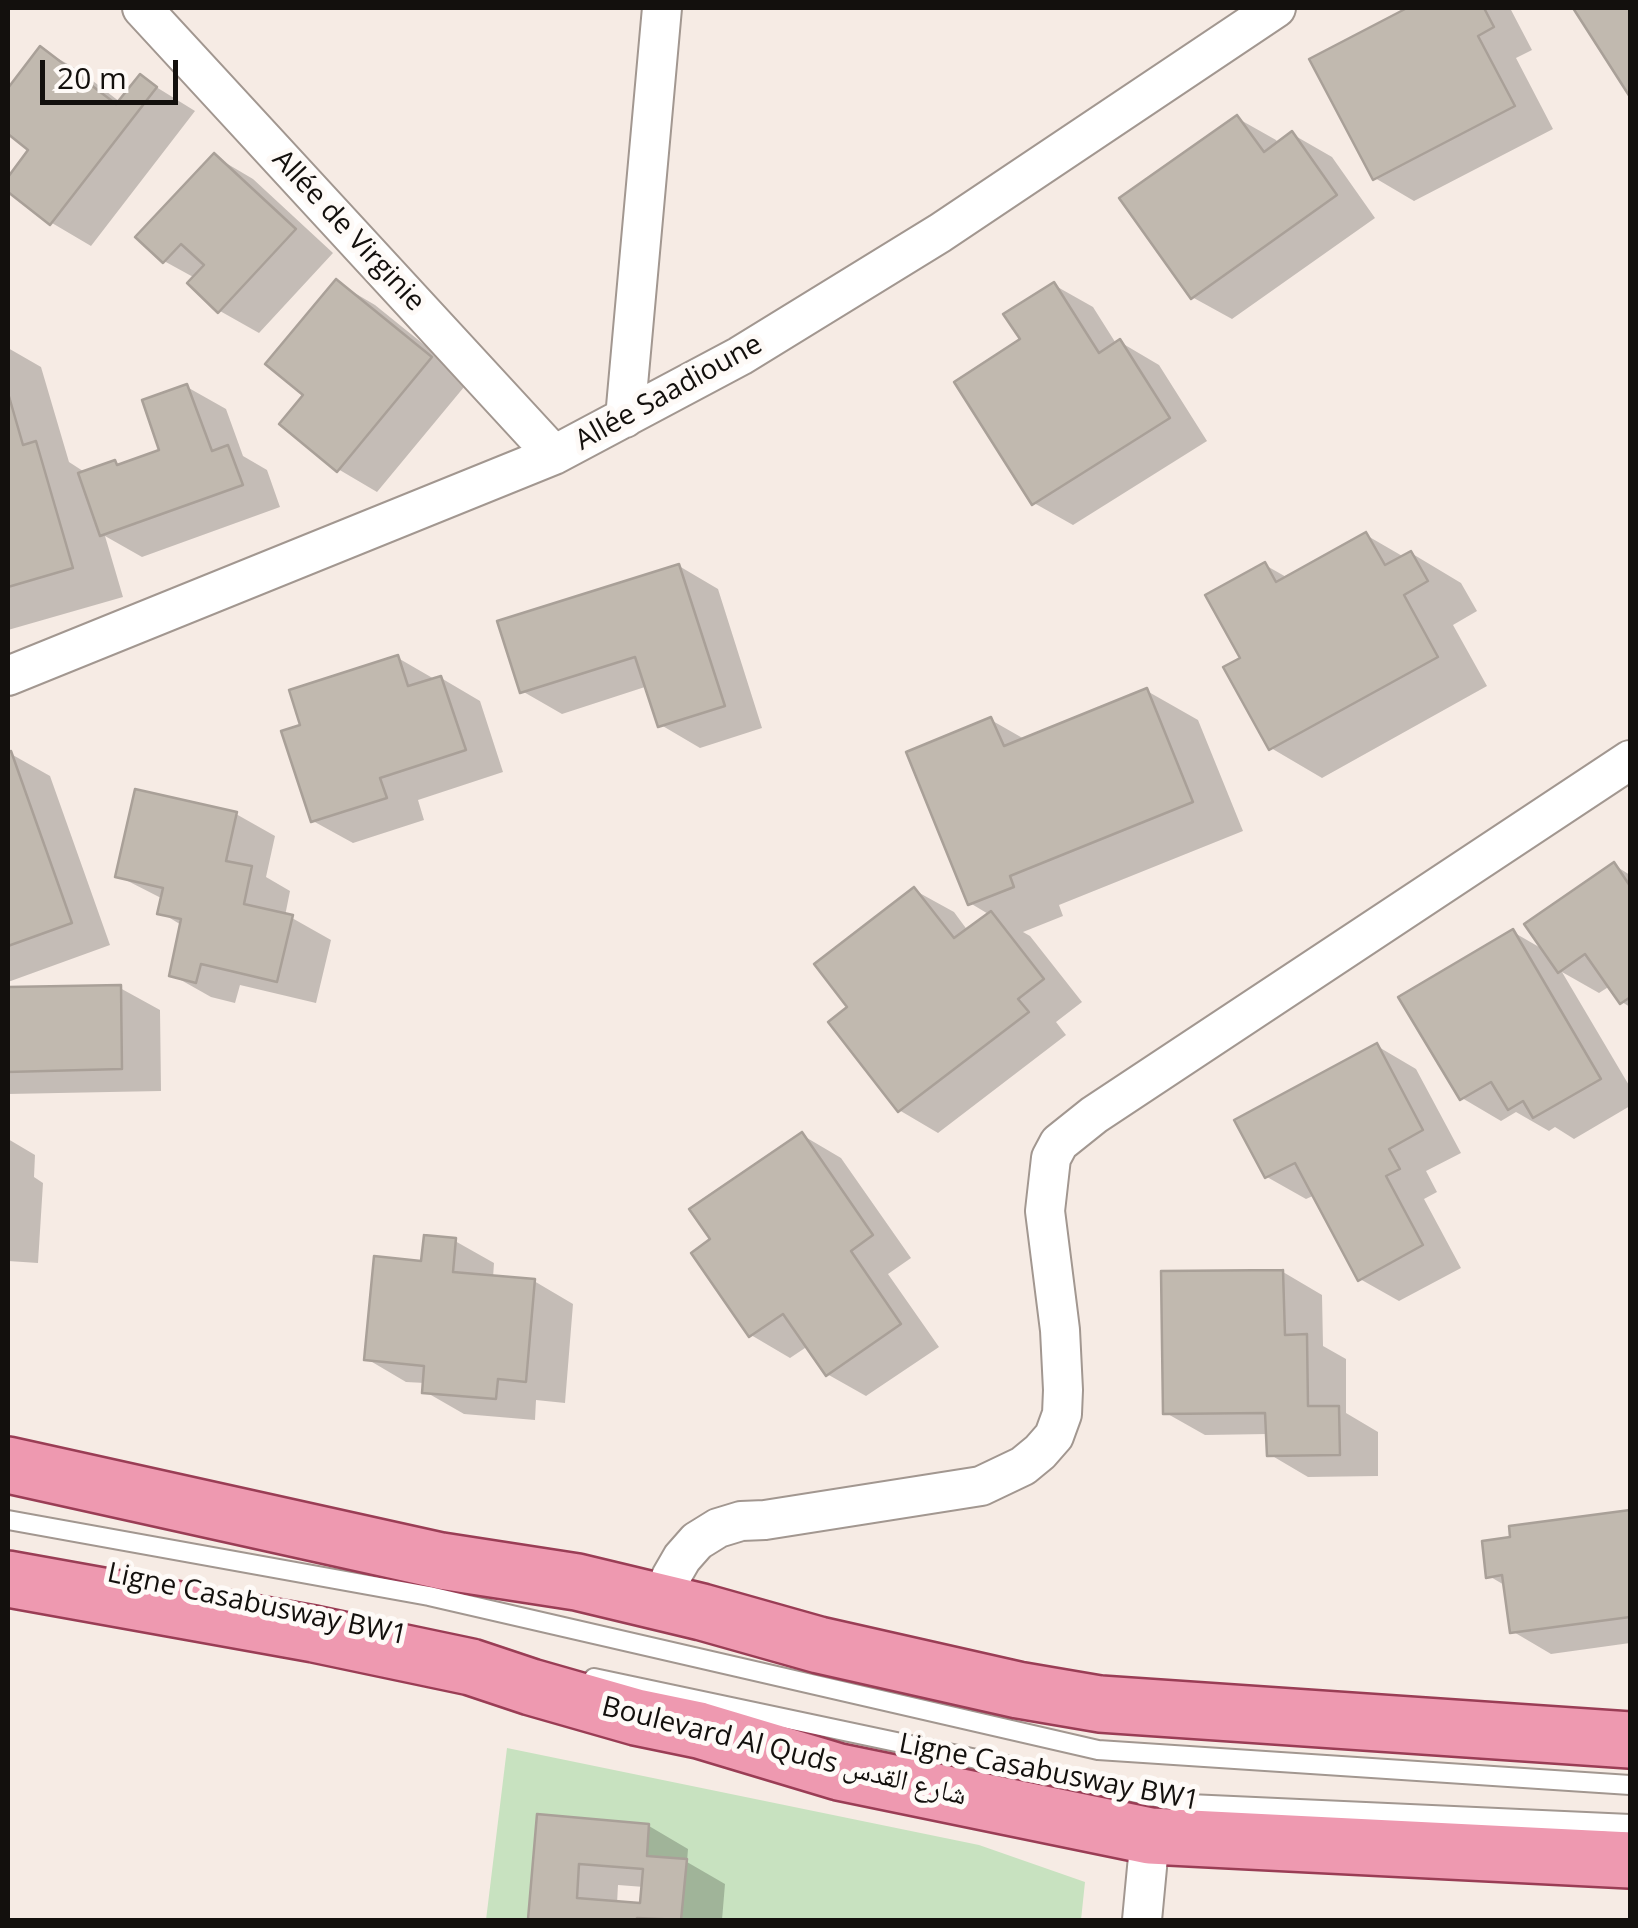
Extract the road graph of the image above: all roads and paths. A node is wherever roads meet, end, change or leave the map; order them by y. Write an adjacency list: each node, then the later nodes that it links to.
1 (142, 8): 5 (street, Allée de Virginie)
2 (662, 8): 4 (street)
3 (1276, 8): 4 (street, Allée Saadioune)
4 (625, 418): 5 (street, Allée Saadioune)
5 (554, 456): 6 (street, Allée Saadioune)
6 (8, 676)
7 (1630, 760): 11 (street)
8 (8, 1465): 11 (main road)
9 (8, 1520): 16 (lane, Ligne Casabusway BW1)
10 (8, 1579): 18 (main road, Boulevard Al Quds شارع القدس)
11 (664, 1604): 15 (main road)
12 (273, 1608): 13 (lane, Ligne Casabusway BW1)
13 (502, 1658)
14 (579, 1674): 17 (lane, Ligne Casabusway BW1)
15 (1630, 1740)
16 (1630, 1785)
17 (1630, 1824)
18 (1150, 1836): 19 (main road, Boulevard Al Quds شارع القدس); 20 (street)
19 (1630, 1860)
20 (1142, 1920)

